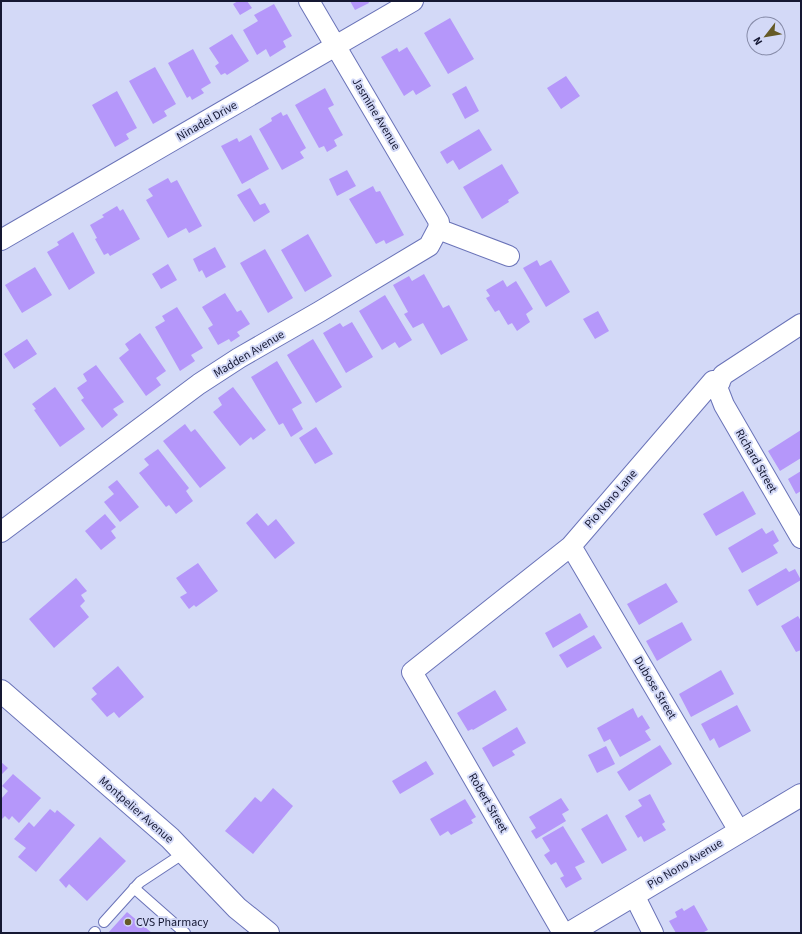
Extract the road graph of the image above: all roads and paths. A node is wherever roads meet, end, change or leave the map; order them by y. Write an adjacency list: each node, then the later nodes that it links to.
1 (309, 1): 3 (street, Jasmine Avenue)
2 (414, 1): 3 (street, Ninadel Drive)
3 (336, 46): 4 (street, Jasmine Avenue); 5 (street, Ninadel Drive)
4 (438, 229): 6 (street); 9 (street, Madden Avenue)
5 (1, 240)
6 (509, 256)
7 (801, 324): 8 (street, Pio Nono Lane)
8 (720, 382): 10 (street, Richard Street); 11 (street, Pio Nono Lane)
9 (1, 532)
10 (801, 538)
11 (571, 546): 12 (street, Pio Nono Lane); 15 (street, Dubose Street)
12 (412, 672): 21 (street, Robert Street)
13 (1, 691): 16 (street, Montpelier Avenue)
14 (801, 795): 15 (street, Pio Nono Avenue)
15 (739, 831): 18 (street, Pio Nono Avenue)
16 (184, 854): 17 (lane); 20 (street, Montpelier Avenue)
17 (134, 888): 19 (lane); 22 (lane)
18 (634, 894): 21 (street, Pio Nono Avenue); 23 (street)
19 (104, 922)
20 (260, 929)
21 (574, 931)
22 (185, 933)
23 (653, 933)

